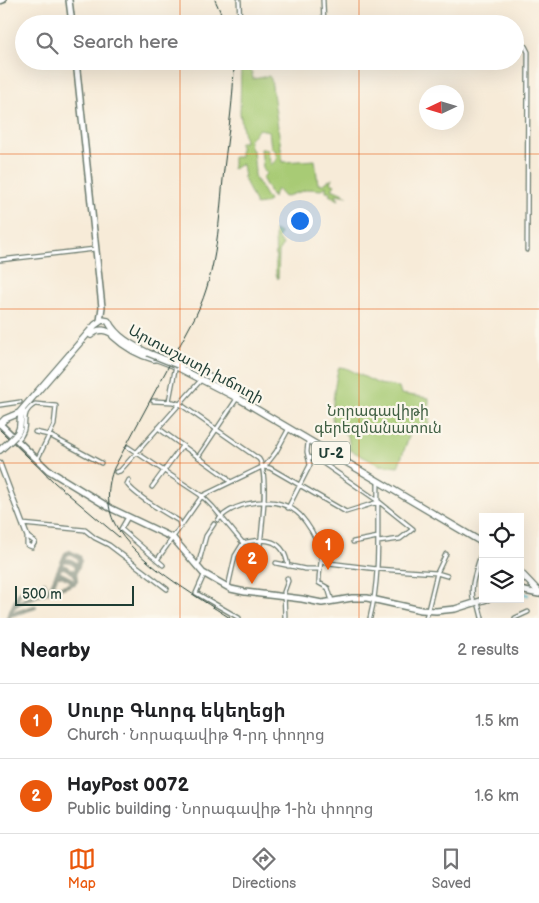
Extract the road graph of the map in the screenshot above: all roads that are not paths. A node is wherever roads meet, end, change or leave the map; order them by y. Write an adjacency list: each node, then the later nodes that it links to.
1 (70, 0): 4 (main road)
2 (239, 0): 5 (street)
3 (324, 0): 6 (street)
4 (71, 15)
5 (240, 15)
6 (324, 15)
7 (524, 46): 10 (street)
8 (77, 70): 9 (main road, Արտաշատի խճուղի / Մ-2)
9 (95, 249): 11 (street); 12 (main road, Արտաշատի խճուղի / Մ-2)
10 (527, 250)
11 (0, 260)
12 (102, 307): 13 (main road, Արտաշատի խճուղի / Մ-2); 14 (main road, Արտաշատի խճուղի / Մ-2)
13 (100, 321): 14 (highway, Արտաշատի խճուղի); 15 (highway, Արտաշատի խճուղի / Մ-2); 25 (highway)
14 (109, 322): 15 (highway, Արտաշատի խճուղի / Մ-2)
15 (108, 331): 16 (highway); 17 (highway, Արտաշատի խճուղի / Մ-2, bridge); 26 (highway)
16 (154, 359): 17 (street)
17 (176, 367): 18 (street, Արտաշատի խճուղի); 19 (highway, Արտաշատի խճուղի / Մ-2); 21 (street); 65 (highway, Արտաշատի խճուղի / Մ-2)
18 (201, 380): 19 (street, Արտաշատի խճուղի); 23 (street)
19 (239, 399): 29 (street); 30 (street, Արտաշատի խճուղի); 66 (highway, Արտաշատի խճուղի / Մ-2)
20 (153, 401): 21 (street)
21 (169, 401): 23 (street)
22 (20, 402): 24 (street)
23 (180, 404): 28 (street); 29 (street)
24 (0, 405)
25 (14, 416): 26 (highway); 27 (highway)
26 (20, 422): 33 (highway)
27 (0, 423): 33 (main road)
28 (158, 428): 35 (street); 38 (street)
29 (216, 430): 39 (street); 44 (street)
30 (288, 430): 34 (street, Արտաշատի խճուղի); 44 (street)
31 (35, 432): 32 (street)
32 (49, 435): 33 (street); 41 (street); 42 (street)
33 (16, 438): 37 (highway, bridge); 41 (main road)
34 (308, 442): 40 (street); 49 (street, Արտաշատի խճուղի)
35 (182, 446): 39 (street); 45 (street)
36 (128, 447): 38 (street)
37 (0, 450)
38 (136, 452): 45 (street); 46 (street)
39 (198, 456): 48 (street)
40 (308, 457): 50 (street); 54 (street)
41 (36, 460): 56 (main road)
42 (101, 463)
43 (0, 464): 58 (street)
44 (262, 467): 48 (street); 50 (street); 53 (street)
45 (164, 470): 51 (street); 52 (street)
46 (116, 472)
47 (129, 480): 60 (street)
48 (230, 482): 52 (street)
49 (378, 483): 54 (street); 67 (street, Արտաշատի խճուղի)
50 (300, 485): 54 (street); 55 (street)
51 (152, 486)
52 (202, 496): 57 (street); 60 (street)
53 (263, 502): 55 (street); 57 (street); 63 (street)
54 (378, 502): 62 (street); 62 (street)
55 (288, 508): 74 (street)
56 (129, 516): 61 (main road); 73 (street)
57 (220, 519): 69 (street)
58 (23, 524): 64 (street); 88 (street)
59 (214, 524): 77 (street)
60 (180, 526): 61 (street)
61 (173, 538): 73 (street); 77 (main road)
62 (378, 539): 68 (street); 80 (street)
63 (260, 540): 69 (street); 70 (street); 78 (street)
64 (30, 541)
65 (479, 541)
66 (479, 541)
67 (479, 541)
68 (353, 542)
69 (243, 543): 87 (street)
70 (260, 546)
71 (446, 554): 81 (street)
72 (480, 558): 96 (street)
73 (157, 560): 76 (street)
74 (321, 562): 79 (street); 80 (street)
75 (276, 563): 78 (street)
76 (163, 565)
77 (196, 566): 82 (main road)
78 (288, 566): 79 (street)
79 (319, 569): 94 (street)
80 (377, 569): 81 (street); 93 (street)
81 (437, 573): 83 (street); 97 (street)
82 (204, 574): 87 (main road); 99 (street)
83 (447, 576)
84 (524, 577): 91 (highway)
85 (287, 578): 92 (street)
86 (524, 579): 89 (street)
87 (228, 588): 92 (main road)
88 (167, 589)
89 (524, 591)
90 (524, 591): 91 (main road)
91 (539, 591)
92 (285, 597): 94 (main road); 100 (street)
93 (375, 599): 94 (main road); 97 (main road); 101 (street)
94 (332, 601)
95 (479, 602): 96 (main road)
96 (476, 603): 97 (main road); 103 (street)
97 (428, 611): 102 (street)
98 (528, 612): 104 (street)
99 (239, 618)
100 (285, 618)
101 (370, 618)
102 (426, 618)
103 (482, 618)
104 (514, 618)

